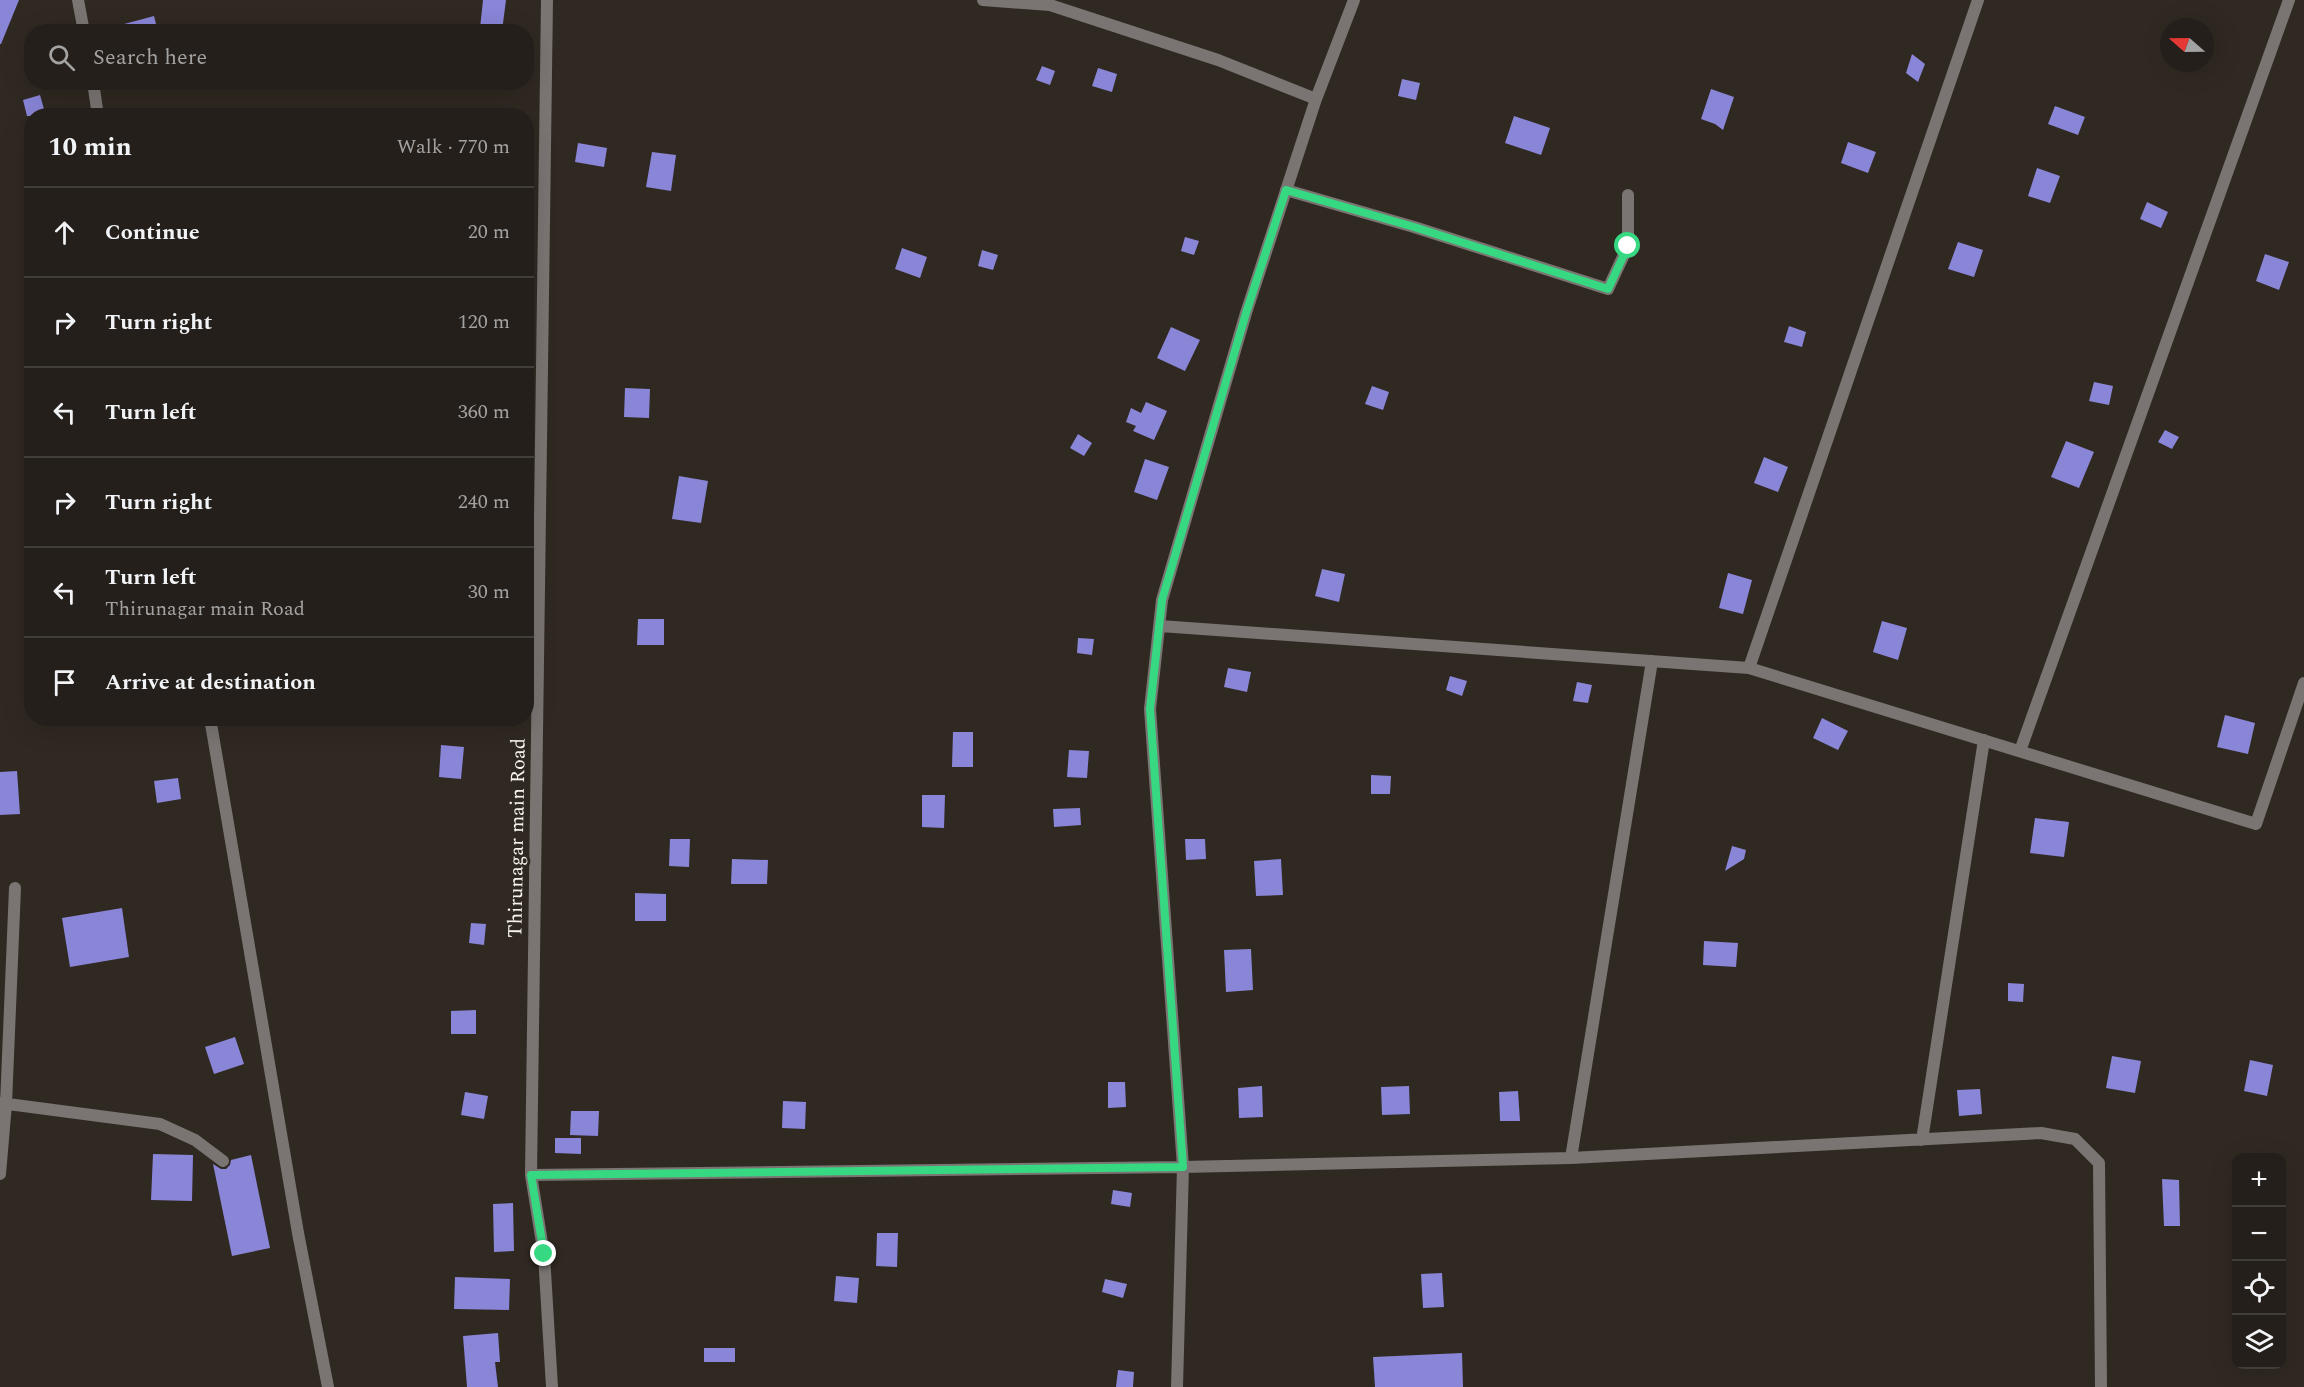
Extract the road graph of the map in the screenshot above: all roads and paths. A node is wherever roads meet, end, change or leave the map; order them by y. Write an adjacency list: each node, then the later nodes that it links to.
1 (78, 0): 7 (street)
2 (547, 0): 27 (street, Thirunagar main Road)
3 (983, 0): 9 (street)
4 (1354, 0): 9 (street)
5 (1978, 0): 15 (street)
6 (2289, 0): 19 (street)
7 (82, 24)
8 (94, 90): 10 (street)
9 (1316, 99): 11 (street)
10 (98, 108)
11 (1286, 190): 12 (street); 13 (street)
12 (1628, 195)
13 (1160, 626): 14 (street); 25 (street)
14 (1652, 661): 15 (street); 23 (street)
15 (1749, 668): 18 (street)
16 (2304, 683): 19 (street)
17 (211, 726): 28 (street)
18 (1984, 740): 19 (street); 22 (street)
19 (2020, 751)
20 (15, 888): 21 (street)
21 (3, 1103): 24 (street); 26 (street)
22 (1922, 1140): 23 (street); 31 (street)
23 (1571, 1158): 25 (street)
24 (224, 1161)
25 (1183, 1167): 27 (street); 30 (street)
26 (0, 1173)
27 (531, 1175): 29 (street, Thirunagar main Road)
28 (328, 1387)
29 (552, 1387)
30 (1177, 1387)
31 (2101, 1387)

